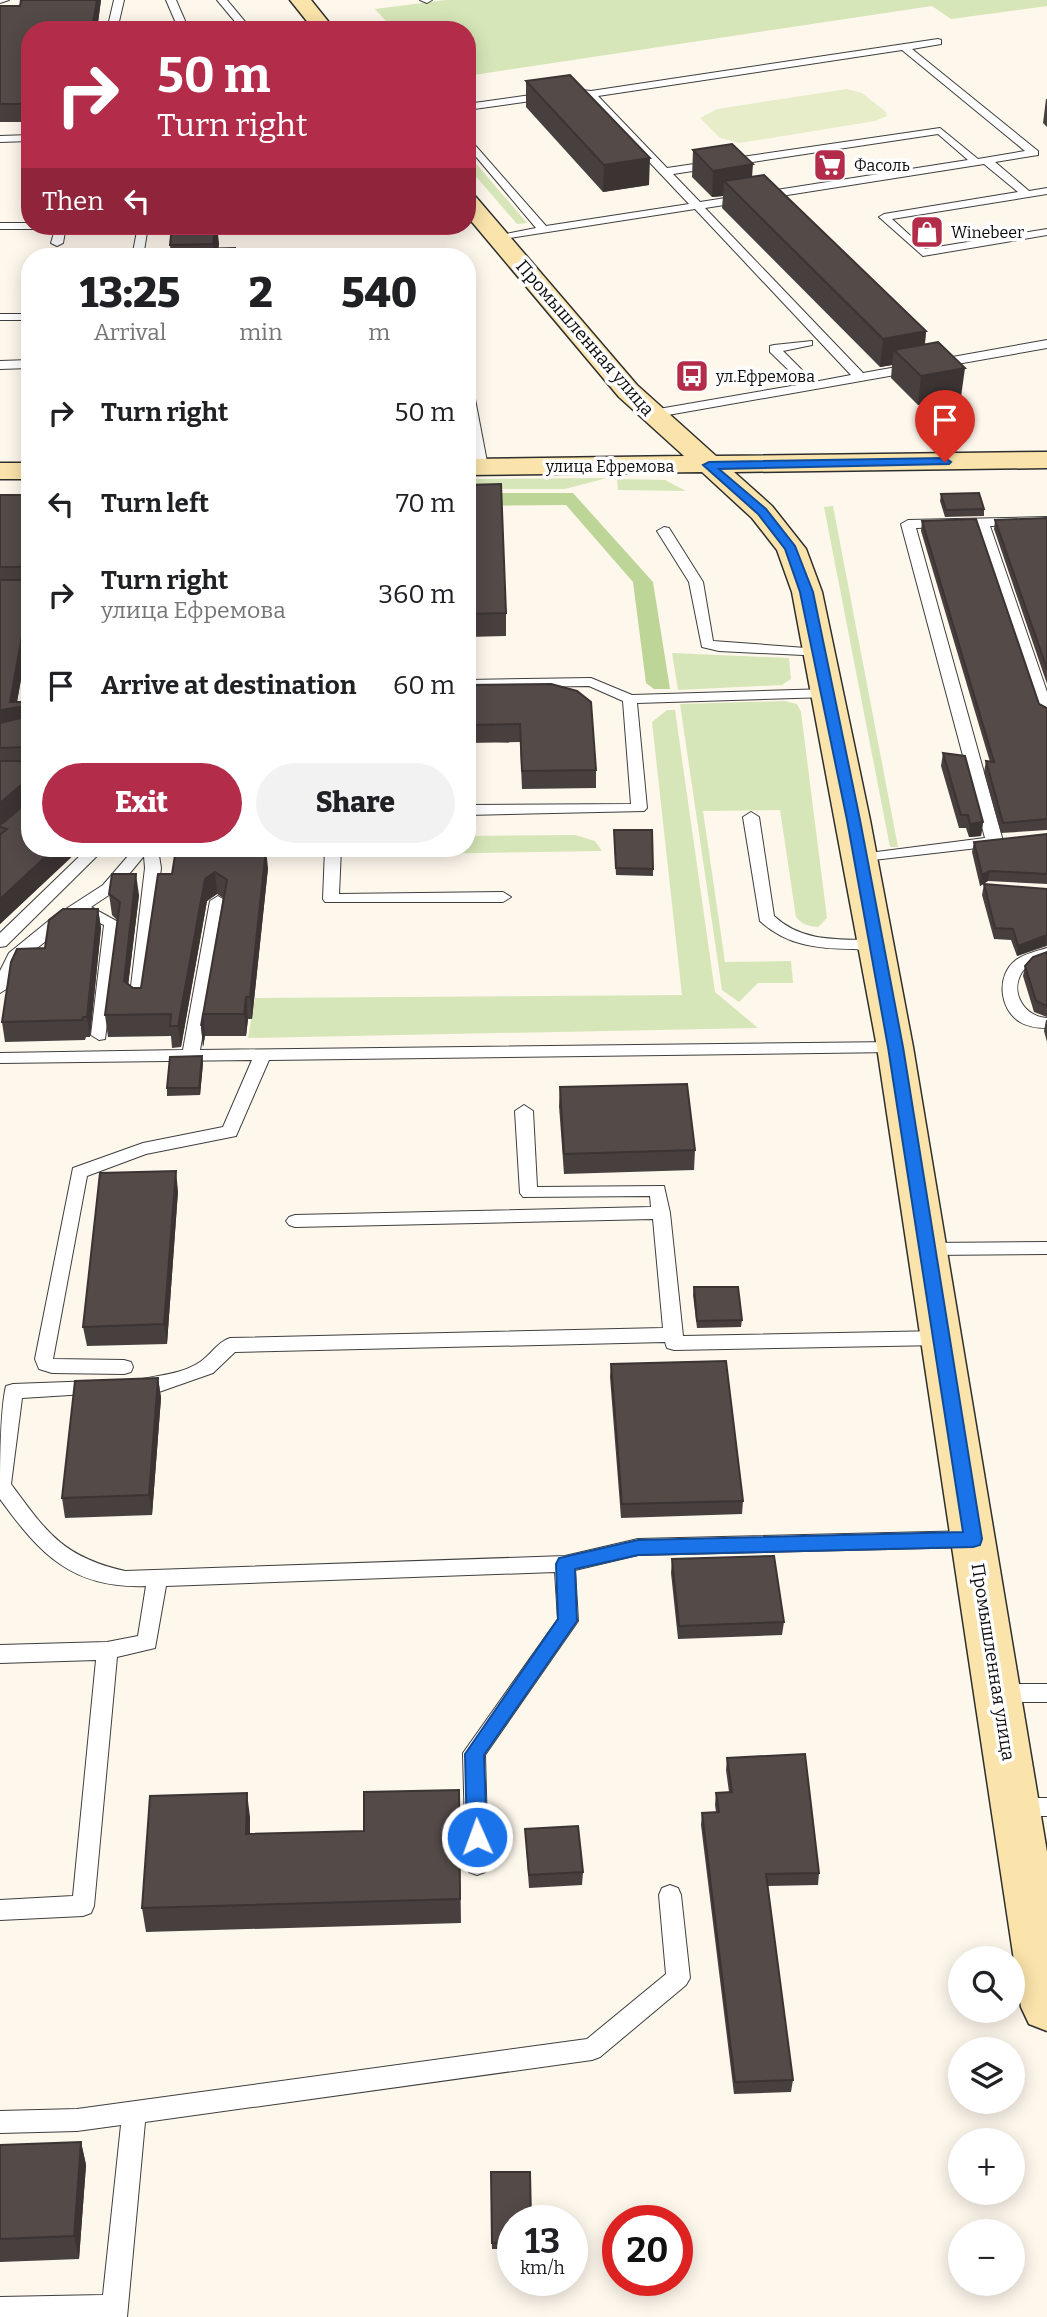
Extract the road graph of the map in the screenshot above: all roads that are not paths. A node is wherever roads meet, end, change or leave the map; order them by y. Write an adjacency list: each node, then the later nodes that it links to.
1 (119, 0): 5 (lane)
2 (171, 0): 6 (lane)
3 (222, 0): 7 (lane)
4 (300, 0): 8 (street)
5 (114, 21)
6 (180, 21)
7 (240, 21)
8 (318, 21)
9 (938, 42): 10 (lane)
10 (904, 47): 11 (lane); 17 (lane)
11 (591, 94): 12 (lane); 19 (lane)
12 (476, 106)
13 (21, 138): 14 (lane)
14 (0, 139)
15 (1047, 148): 17 (lane)
16 (476, 150): 26 (lane)
17 (1035, 154): 18 (lane)
18 (981, 162): 19 (lane); 21 (lane); 22 (lane)
19 (664, 172): 22 (lane)
20 (1047, 191): 21 (lane)
21 (1027, 194): 27 (lane)
22 (695, 206): 26 (lane); 37 (lane)
23 (476, 211): 29 (street, Промышленная улица)
24 (0, 226): 25 (lane)
25 (21, 226)
26 (544, 230): 29 (lane)
27 (1047, 232)
28 (59, 235): 30 (lane)
29 (498, 237): 39 (street, Промышленная улица)
30 (57, 243)
31 (0, 317): 32 (lane)
32 (21, 317)
33 (808, 343): 38 (lane)
34 (1047, 344): 37 (lane)
35 (21, 364): 36 (lane)
36 (0, 365)
37 (859, 376): 38 (lane)
38 (811, 385): 39 (lane)
39 (651, 414): 41 (street, Промышленная улица)
40 (1047, 460): 41 (street, улица Ефремова)
41 (709, 465): 42 (street, улица Ефремова); 48 (street, Промышленная улица)
42 (476, 467)
43 (0, 471): 44 (street)
44 (21, 471)
45 (1047, 521): 46 (lane)
46 (982, 522): 52 (lane); 59 (lane)
47 (664, 531): 48 (lane)
48 (819, 653): 50 (street, Промышленная улица)
49 (476, 684): 51 (lane)
50 (828, 693): 51 (lane); 59 (street, Промышленная улица)
51 (630, 699): 53 (lane)
52 (1047, 713)
53 (476, 810)
54 (751, 817): 64 (lane)
55 (88, 857): 63 (lane)
56 (135, 857): 62 (lane)
57 (152, 857): 67 (lane)
58 (333, 857): 60 (lane)
59 (861, 859): 64 (street, Промышленная улица)
60 (503, 897)
61 (218, 901): 72 (lane)
62 (79, 907): 66 (lane); 69 (lane)
63 (0, 942)
64 (876, 945): 70 (street, Промышленная улица)
65 (1047, 953): 68 (lane)
66 (0, 988)
67 (137, 1003)
68 (1047, 1023)
69 (99, 1035)
70 (895, 1047): 71 (lane); 78 (street, Промышленная улица)
71 (264, 1053): 72 (lane); 81 (lane)
72 (191, 1054): 73 (lane)
73 (0, 1058)
74 (524, 1111): 75 (lane)
75 (660, 1213): 76 (lane); 79 (lane)
76 (295, 1221)
77 (1047, 1248): 78 (lane)
78 (927, 1249): 80 (street, Промышленная улица)
79 (673, 1335): 80 (lane); 82 (lane)
80 (941, 1338): 83 (street, Промышленная улица)
81 (124, 1367)
82 (4, 1435): 85 (lane)
83 (973, 1539): 84 (lane); 88 (street, Промышленная улица)
84 (565, 1564): 85 (lane); 91 (lane)
85 (157, 1578): 86 (lane)
86 (107, 1651): 87 (lane); 93 (lane)
87 (0, 1654)
88 (998, 1693): 89 (lane); 90 (street, Промышленная улица)
89 (1047, 1693)
90 (1031, 1807): 94 (street, Промышленная улица)
91 (477, 1865)
92 (670, 1895): 95 (lane)
93 (0, 1910)
94 (1047, 2007)
95 (134, 2112): 96 (lane); 98 (lane)
96 (0, 2122)
97 (0, 2310): 98 (lane)
98 (115, 2312)

